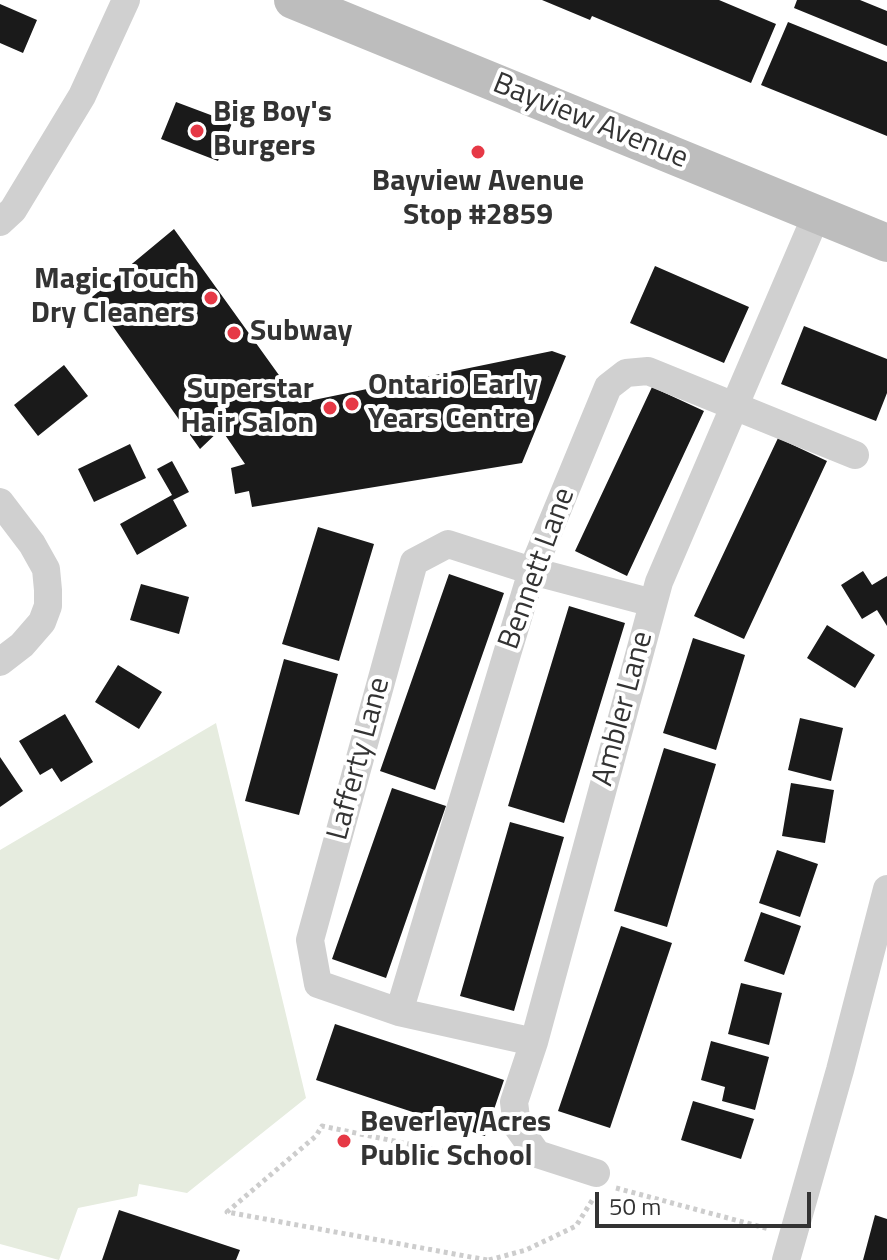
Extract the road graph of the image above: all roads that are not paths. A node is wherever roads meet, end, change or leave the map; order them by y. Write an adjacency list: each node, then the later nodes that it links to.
1 (126, 0): 4 (street)
2 (293, 0): 3 (main road, Bayview Avenue)
3 (816, 216): 5 (main road, Bayview Avenue); 6 (street, Ambler Lane)
4 (0, 222)
5 (887, 243)
6 (736, 406): 7 (street, Bennett Lane); 9 (street, Bennett Lane); 10 (street, Ambler Lane)
7 (855, 455)
8 (0, 502): 11 (street)
9 (532, 571): 10 (street, Lafferty Lane); 13 (street, Bennett Lane); 13 (street, Lafferty Lane)
10 (653, 603): 14 (street, Ambler Lane)
11 (0, 662)
12 (887, 889): 16 (street)
13 (399, 1012): 14 (street, Lafferty Lane)
14 (534, 1042): 15 (street, Ambler Lane)
15 (598, 1184)
16 (790, 1248)

